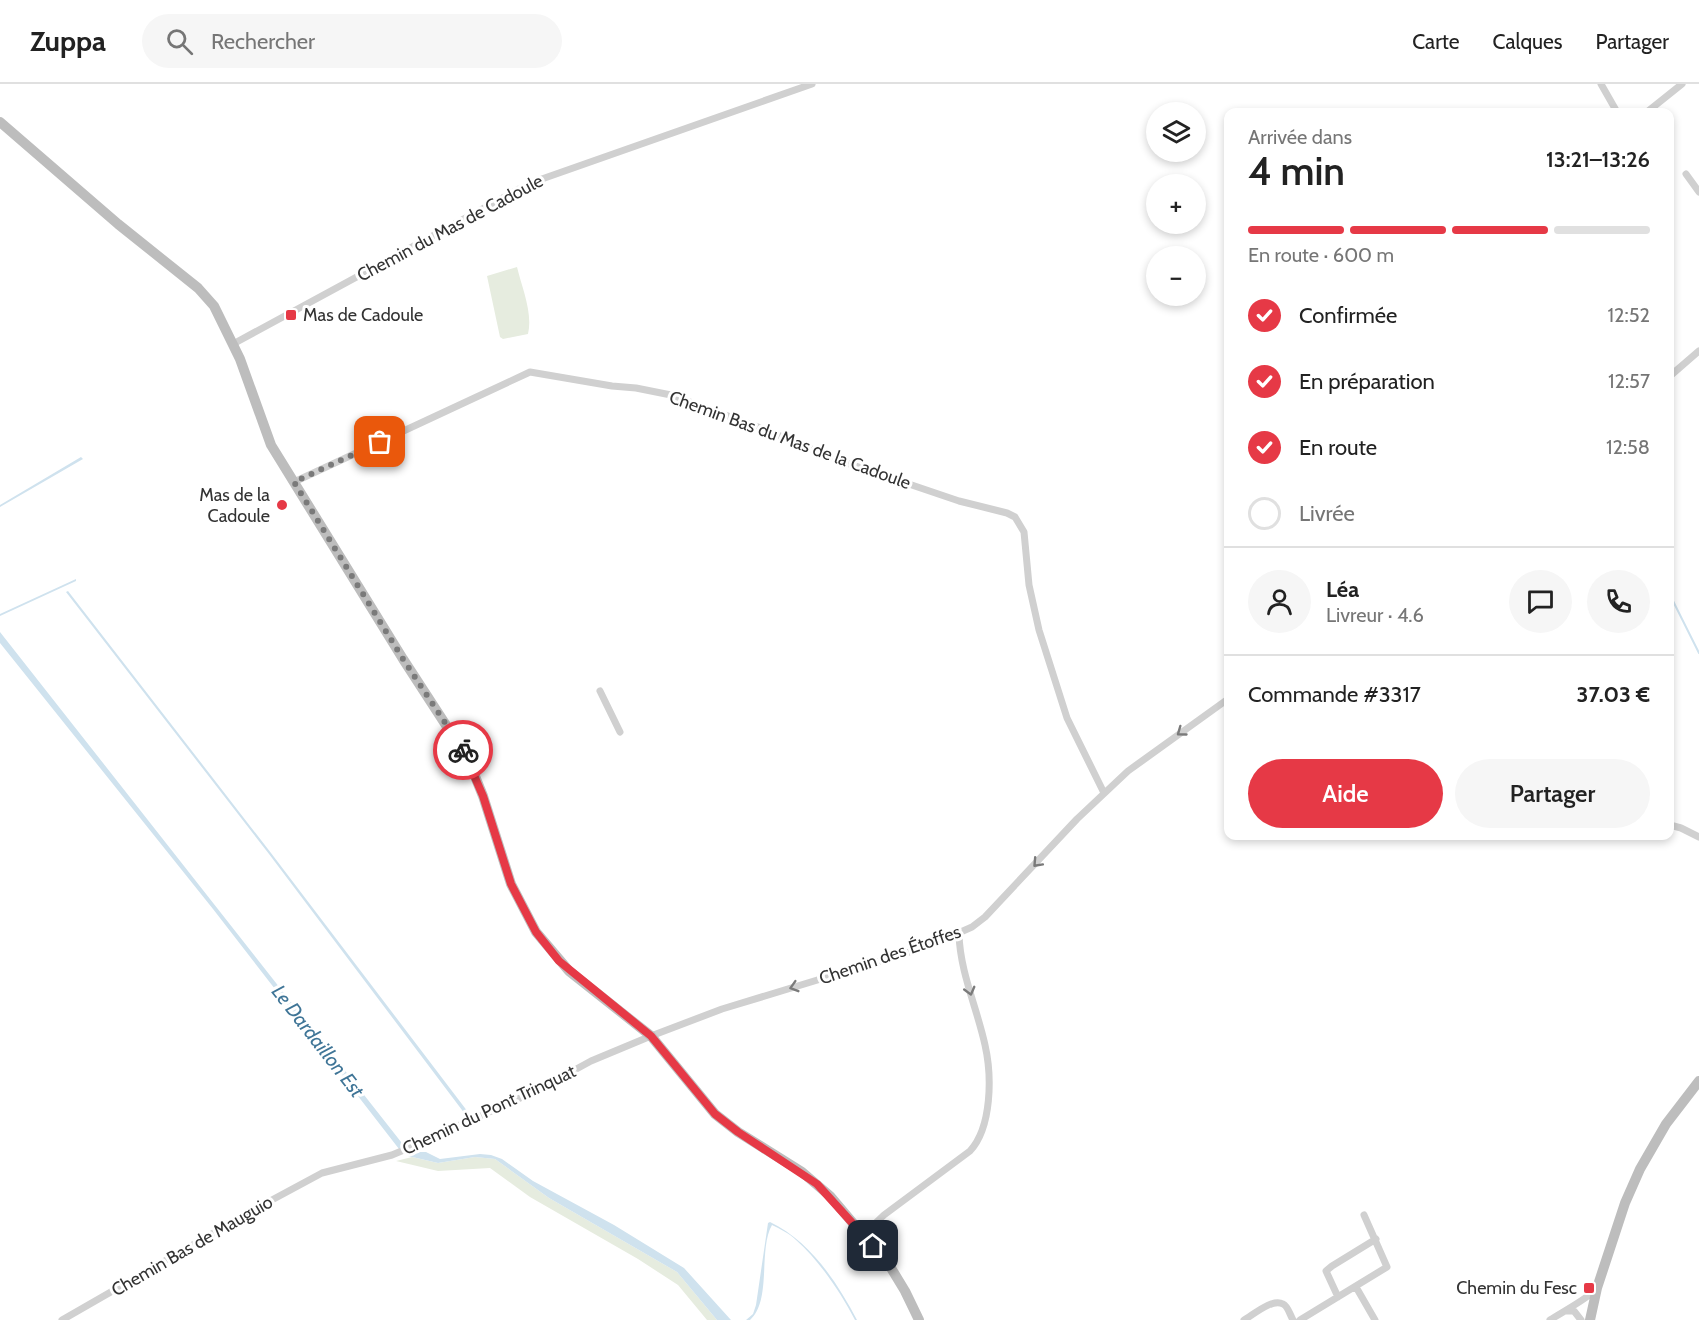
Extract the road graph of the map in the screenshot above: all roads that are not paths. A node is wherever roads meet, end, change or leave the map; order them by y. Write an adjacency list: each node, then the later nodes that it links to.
1 (812, 84): 9 (street, Chemin du Mas de Cadoule)
2 (1601, 84): 4 (street)
3 (1682, 84): 5 (street)
4 (1615, 108)
5 (1652, 108)
6 (0, 122): 9 (street)
7 (1686, 174): 8 (street)
8 (1699, 192)
9 (233, 344): 12 (street)
10 (1699, 351): 11 (street)
11 (1674, 373)
12 (294, 482): 16 (street, Chemin Bas du Mas de la Cadoule); 20 (street)
13 (600, 691): 15 (street)
14 (1224, 702): 16 (street, Chemin des Étoffes, one-way to 16)
15 (620, 732)
16 (1104, 793): 19 (street, Chemin des Étoffes, one-way to 19)
17 (1674, 826): 18 (street)
18 (1699, 837)
19 (959, 933): 20 (street, Chemin des Étoffes, one-way to 20); 24 (street, one-way to 24)
20 (651, 1036): 22 (street, Chemin du Pont Trinquat); 24 (street)
21 (1699, 1081): 27 (street)
22 (322, 1173): 30 (street, Chemin Bas de Mauguio)
23 (1365, 1215): 25 (street)
24 (863, 1234): 31 (street)
25 (1376, 1239): 26 (street); 28 (street)
26 (1356, 1287): 28 (street); 35 (street)
27 (1597, 1288): 29 (street); 38 (street)
28 (1338, 1297): 34 (street)
29 (1562, 1312): 36 (street); 37 (street)
30 (62, 1320)
31 (919, 1320)
32 (1244, 1320): 33 (street)
33 (1293, 1320)
34 (1300, 1320)
35 (1375, 1320)
36 (1550, 1320)
37 (1581, 1320)
38 (1588, 1320)

